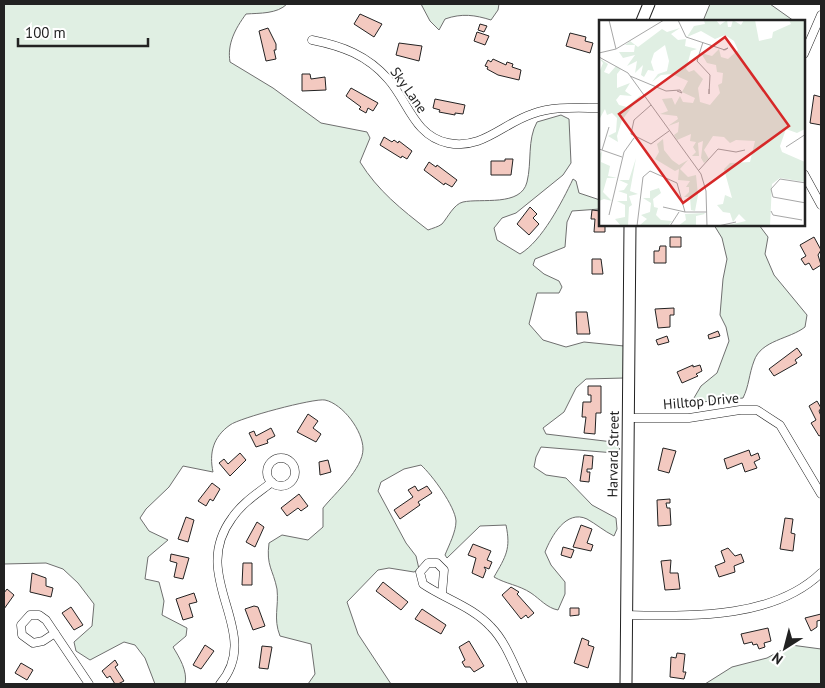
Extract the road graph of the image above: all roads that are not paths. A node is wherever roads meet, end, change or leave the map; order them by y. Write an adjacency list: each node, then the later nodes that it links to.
1 (649, 4): 3 (main road)
2 (821, 15): 5 (street)
3 (642, 20)
4 (312, 40): 6 (street, Sky Lane)
5 (805, 52)
6 (599, 108)
7 (805, 176): 8 (street)
8 (821, 206)
9 (630, 226): 10 (main road, Harvard Street)
10 (628, 418): 12 (street, Hilltop Drive); 15 (main road, Harvard Street)
11 (272, 482): 18 (street)
12 (821, 494)
13 (821, 573): 15 (street)
14 (442, 594): 19 (street)
15 (626, 615): 20 (main road, Harvard Street)
16 (55, 633): 16 (street); 17 (street)
17 (89, 684)
18 (220, 684)
19 (523, 684)
20 (626, 684)

